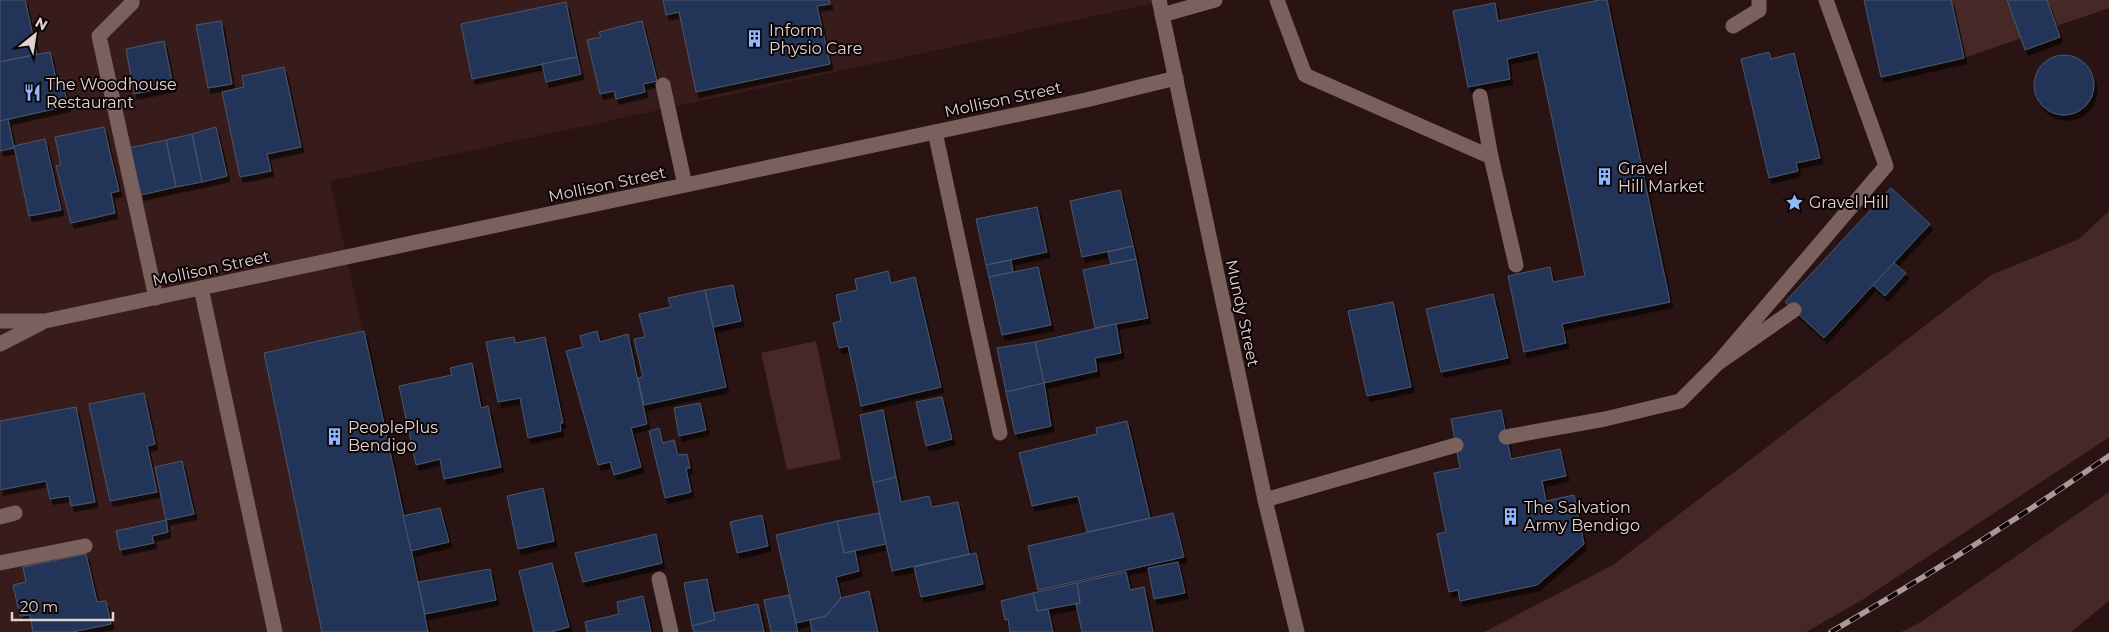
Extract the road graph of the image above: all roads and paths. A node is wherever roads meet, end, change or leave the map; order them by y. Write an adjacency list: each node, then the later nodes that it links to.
1 (132, 0): 17 (street)
2 (1159, 0): 7 (street, Mundy Street)
3 (1215, 0): 7 (street)
4 (1277, 0): 13 (street)
5 (1759, 0): 8 (street)
6 (1826, 0): 22 (street)
7 (1162, 15): 9 (street, Mundy Street)
8 (1733, 26)
9 (1176, 78): 12 (street, Mollison Street); 26 (street, Mundy Street)
10 (663, 85): 14 (street)
11 (1480, 96): 13 (street)
12 (935, 132): 14 (street, Mollison Street); 23 (street)
13 (1491, 157): 15 (street)
14 (685, 185): 16 (street, Mollison Street)
15 (1516, 265)
16 (201, 288): 17 (street, Mollison Street); 30 (street)
17 (156, 298): 20 (street, Mollison Street)
18 (1794, 310): 22 (street)
19 (0, 321): 20 (street, Mollison Street)
20 (45, 321): 21 (street, Mollison Street)
21 (0, 344)
22 (1718, 363): 24 (street)
23 (1000, 433)
24 (1506, 436)
25 (1456, 445): 26 (street)
26 (1265, 500): 32 (street, Mundy Street)
27 (85, 546): 28 (street)
28 (0, 563)
29 (659, 579): 31 (street)
30 (276, 632)
31 (671, 632)
32 (1297, 632)

